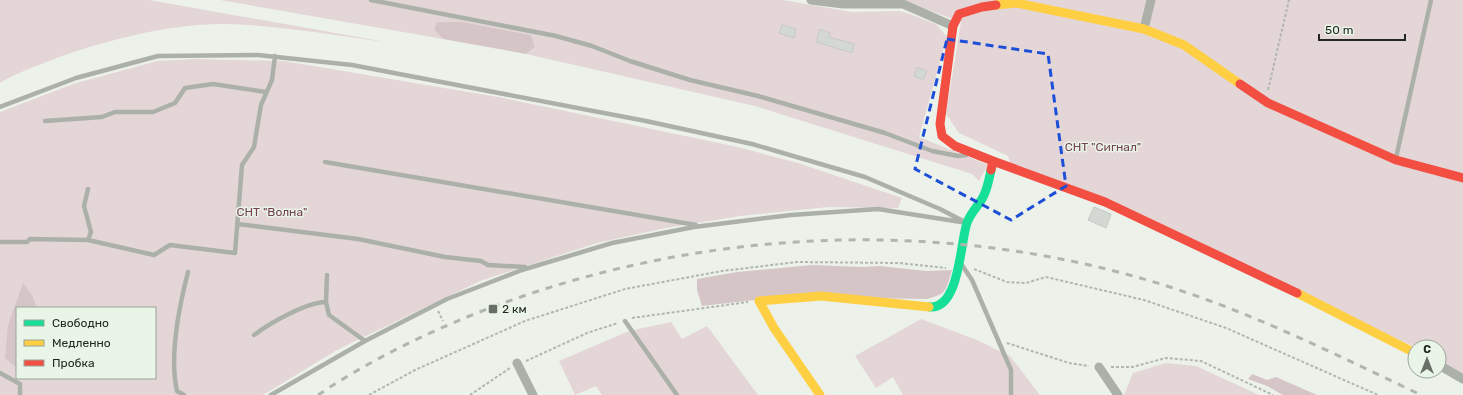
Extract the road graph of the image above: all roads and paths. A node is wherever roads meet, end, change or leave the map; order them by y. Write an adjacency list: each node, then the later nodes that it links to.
1 (371, 0): 14 (lane)
2 (811, 0): 6 (street)
3 (1151, 0): 8 (street)
4 (1289, 0): 11 (path)
5 (1431, 0): 15 (lane)
6 (898, 2): 7 (street)
7 (953, 26): 8 (street); 14 (street)
8 (1144, 29): 11 (street)
9 (275, 56): 10 (lane); 12 (lane); 20 (lane)
10 (266, 92): 13 (lane); 21 (lane)
11 (1266, 101): 15 (street)
12 (0, 107)
13 (45, 121)
14 (975, 154): 16 (street)
15 (1396, 160): 18 (street)
16 (993, 161): 20 (street); 35 (street)
17 (325, 162): 22 (lane)
18 (1463, 178)
19 (88, 190): 23 (lane)
20 (967, 222): 22 (lane); 25 (street)
21 (237, 224): 23 (lane); 26 (lane)
22 (701, 226): 26 (lane)
23 (88, 240): 24 (lane)
24 (0, 242)
25 (959, 263): 29 (street); 33 (lane)
26 (529, 268): 34 (lane)
27 (188, 272): 42 (lane)
28 (327, 274): 30 (lane)
29 (759, 301): 31 (path); 47 (street)
30 (326, 302): 32 (lane); 34 (lane)
31 (625, 321): 36 (path); 46 (lane)
32 (254, 334)
33 (997, 339): 37 (path); 48 (lane)
34 (365, 341): 43 (lane)
35 (1407, 349)
36 (517, 363): 44 (path); 45 (street)
37 (1099, 367): 49 (street); 50 (path)
38 (1447, 370): 40 (street)
39 (0, 373): 41 (lane)
40 (1463, 379)
41 (20, 395)
42 (182, 395)
43 (271, 395)
44 (470, 395)
45 (533, 395)
46 (677, 395)
47 (820, 395)
48 (1011, 395)
49 (1118, 395)
50 (1273, 395)

